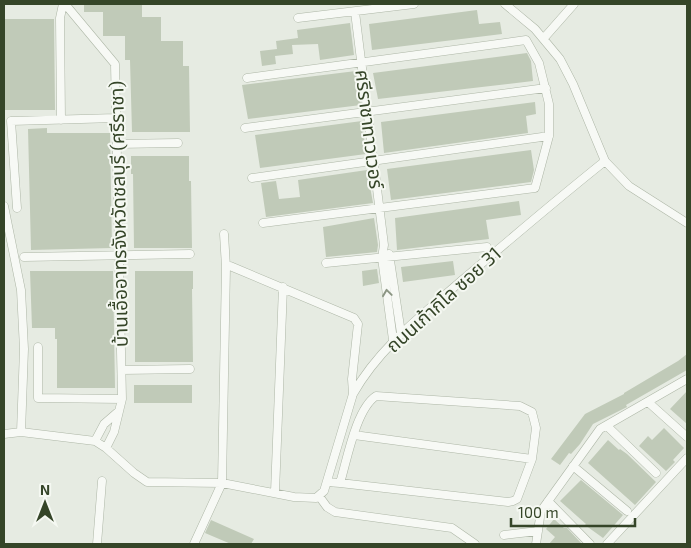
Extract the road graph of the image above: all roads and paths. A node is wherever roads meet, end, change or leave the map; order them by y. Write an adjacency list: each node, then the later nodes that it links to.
1 (64, 4): 12 (street, บ้านเอื้ออาทรจังหวัดชลบุรี (ศรีราชา)); 13 (street)
2 (409, 4): 5 (street)
3 (505, 4): 7 (street)
4 (574, 4): 7 (street)
5 (355, 12): 6 (street); 8 (street, ศรีราชาทาวเวอร์)
6 (298, 18)
7 (544, 38): 19 (street)
8 (362, 63): 9 (street); 10 (street); 11 (street, ศรีราชาทาวเวอร์)
9 (247, 78)
10 (546, 88): 11 (street); 15 (street)
11 (367, 111): 14 (street); 18 (street, ศรีราชาทาวเวอร์)
12 (116, 118): 13 (street); 17 (street, บ้านเอื้ออาทรจังหวัดชลบุรี (ศรีราชา))
13 (61, 120): 23 (street)
14 (245, 128)
15 (549, 136): 18 (street); 22 (street)
16 (178, 143): 17 (street)
17 (116, 144): 29 (street, บ้านเอื้ออาทรจังหวัดชลบุรี (ศรีราชา))
18 (374, 160): 20 (street); 22 (street, ศรีราชาทาวเวอร์)
19 (605, 161): 25 (street); 35 (street, ถนนเก้ากิโล ซอย 31)
20 (252, 178)
21 (4, 206): 46 (street)
22 (380, 207): 24 (street); 31 (street, ศรีราชาทาวเวอร์)
23 (17, 208)
24 (263, 222)
25 (687, 223)
26 (224, 234): 33 (street)
27 (487, 247): 31 (street)
28 (190, 254): 29 (street)
29 (119, 255): 30 (street); 39 (street, บ้านเอื้ออาทรจังหวัดชลบุรี (ศรีราชา))
30 (24, 257)
31 (386, 257): 32 (street); 35 (street, ศรีราชาทาวเวอร์); 36 (street, ศรีราชาทาวเวอร์, one-way to 31)
32 (326, 263)
33 (226, 267): 34 (street); 58 (street)
34 (282, 287): 41 (street); 60 (street)
35 (401, 333): 36 (street, ถนนเก้ากิโล ซอย 31)
36 (394, 340): 41 (street, ถนนเก้ากิโล ซอย 31)
37 (38, 347): 42 (street)
38 (190, 369): 39 (street)
39 (122, 370): 42 (street, บ้านเอื้ออาทรจังหวัดชลบุรี (ศรีราชา))
40 (687, 379): 43 (street)
41 (353, 394): 57 (street, ถนนเก้ากิโล ซอย 31)
42 (122, 399): 44 (street, บ้านเอื้ออาทรจังหวัดชลบุรี (ศรีราชา))
43 (648, 402): 45 (street); 49 (street)
44 (119, 411): 50 (street); 51 (street, บ้านเอื้ออาทรจังหวัดชลบุรี (ศรีราชา))
45 (607, 426): 54 (street); 55 (street)
46 (21, 432): 47 (street); 50 (street)
47 (4, 434)
48 (354, 435): 53 (street); 53 (street); 59 (street)
49 (687, 438)
50 (95, 441): 51 (street)
51 (106, 448): 58 (street)
52 (687, 458): 71 (street)
53 (532, 459): 59 (street)
54 (573, 466): 62 (street); 63 (street)
55 (656, 473)
56 (102, 481): 66 (street)
57 (327, 482): 59 (street); 61 (street, ถนนเก้ากิโล ซอย 31)
58 (222, 483): 60 (street); 67 (street)
59 (340, 483)
60 (275, 492): 61 (street)
61 (319, 496): 68 (street)
62 (548, 501): 64 (street); 70 (street)
63 (627, 511)
64 (538, 531): 65 (street); 69 (street)
65 (504, 535)
66 (98, 544)
67 (194, 544)
68 (475, 544)
69 (536, 544)
70 (590, 544)
71 (607, 544)

